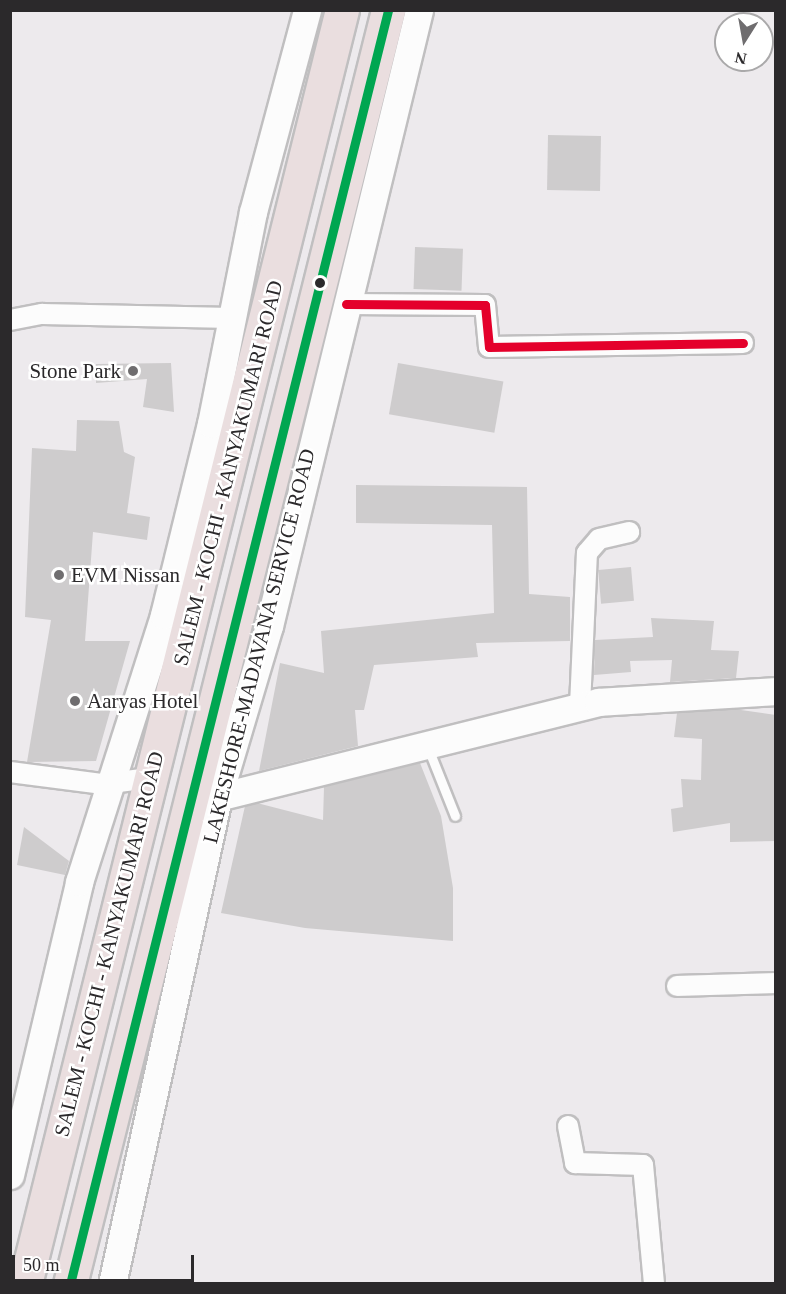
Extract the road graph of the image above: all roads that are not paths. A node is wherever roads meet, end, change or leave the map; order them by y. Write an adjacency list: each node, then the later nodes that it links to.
1 (307, 10): 7 (street)
2 (342, 10): 15 (highway, SALEM - KOCHI - KANYAKUMARI ROAD)
3 (388, 10): 5 (highway, SALEM - KOCHI - KANYAKUMARI ROAD)
4 (419, 10): 5 (street, LAKESHORE-MADAVANA SERVICE ROAD)
5 (344, 254): 6 (street, LAKESHORE-MADAVANA SERVICE ROAD); 24 (highway, SALEM - KOCHI - KANYAKUMARI ROAD)
6 (346, 304): 9 (street); 17 (street, LAKESHORE-MADAVANA SERVICE ROAD)
7 (232, 318): 8 (street); 16 (street)
8 (10, 320)
9 (743, 343)
10 (629, 532): 12 (street)
11 (776, 691): 12 (street)
12 (580, 706): 13 (street)
13 (426, 743): 17 (street); 18 (lane)
14 (10, 772): 16 (street)
15 (150, 778): 16 (street); 23 (highway, SALEM - KOCHI - KANYAKUMARI ROAD)
16 (115, 783): 22 (street)
17 (218, 797): 25 (street, LAKESHORE-MADAVANA SERVICE ROAD)
18 (455, 816)
19 (776, 983): 20 (street)
20 (677, 986)
21 (568, 1126): 26 (street)
22 (10, 1175)
23 (25, 1284)
24 (70, 1284)
25 (112, 1284)
26 (654, 1284)

